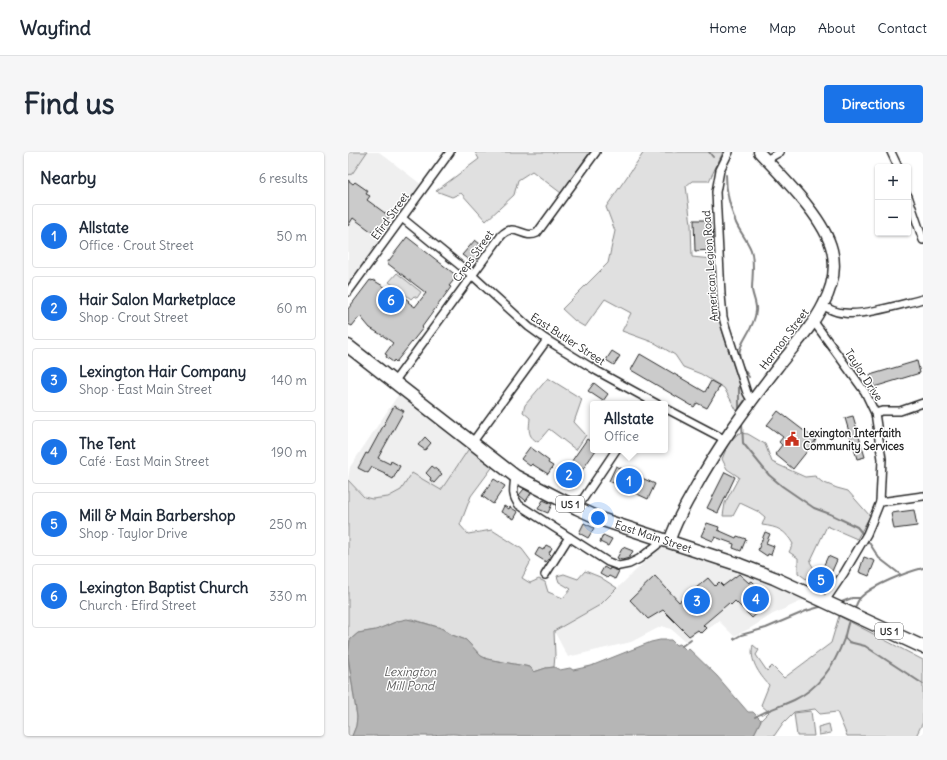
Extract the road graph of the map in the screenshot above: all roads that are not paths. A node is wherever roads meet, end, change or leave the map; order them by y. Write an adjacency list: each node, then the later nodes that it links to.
1 (450, 152): 10 (street, Efird Street)
2 (596, 152): 12 (street, Creps Street)
3 (729, 152): 20 (street, American Legion Road)
4 (759, 152): 7 (street, Harmon Street)
5 (780, 152): 7 (street)
6 (891, 152): 8 (street)
7 (766, 160): 15 (street, Harmon Street)
8 (897, 164)
9 (909, 200): 11 (street)
10 (402, 218): 12 (street, East Butler Street); 13 (street, Efird Street)
11 (923, 240)
12 (473, 276): 17 (street, East Butler Street); 19 (street, Creps Street)
13 (348, 292)
14 (923, 299): 15 (street)
15 (823, 306): 16 (street, Harmon Street)
16 (814, 322): 20 (street, Harmon Street); 24 (street, Taylor Drive)
17 (547, 340): 21 (street, East Butler Street); 26 (street)
18 (348, 346): 19 (main road, East Main Street / US 1)
19 (394, 382): 26 (main road, East Main Street / US 1)
20 (752, 400): 25 (street, Harmon Street)
21 (645, 401)
22 (923, 403): 24 (street)
23 (668, 410): 25 (street)
24 (875, 413): 30 (street, Taylor Drive)
25 (724, 439): 33 (street, Harmon Street)
26 (472, 443): 28 (main road, East Main Street / US 1)
27 (614, 453): 31 (street)
28 (515, 476): 31 (main road, East Main Street / US 1); 32 (street)
29 (923, 496): 30 (street)
30 (880, 502): 35 (street, Taylor Drive)
31 (577, 508): 33 (main road, East Main Street / US 1)
32 (570, 537): 33 (street); 34 (street)
33 (664, 540): 35 (main road, East Main Street / US 1)
34 (545, 575)
35 (828, 602): 36 (main road, East Main Street / US 1)
36 (923, 647)

